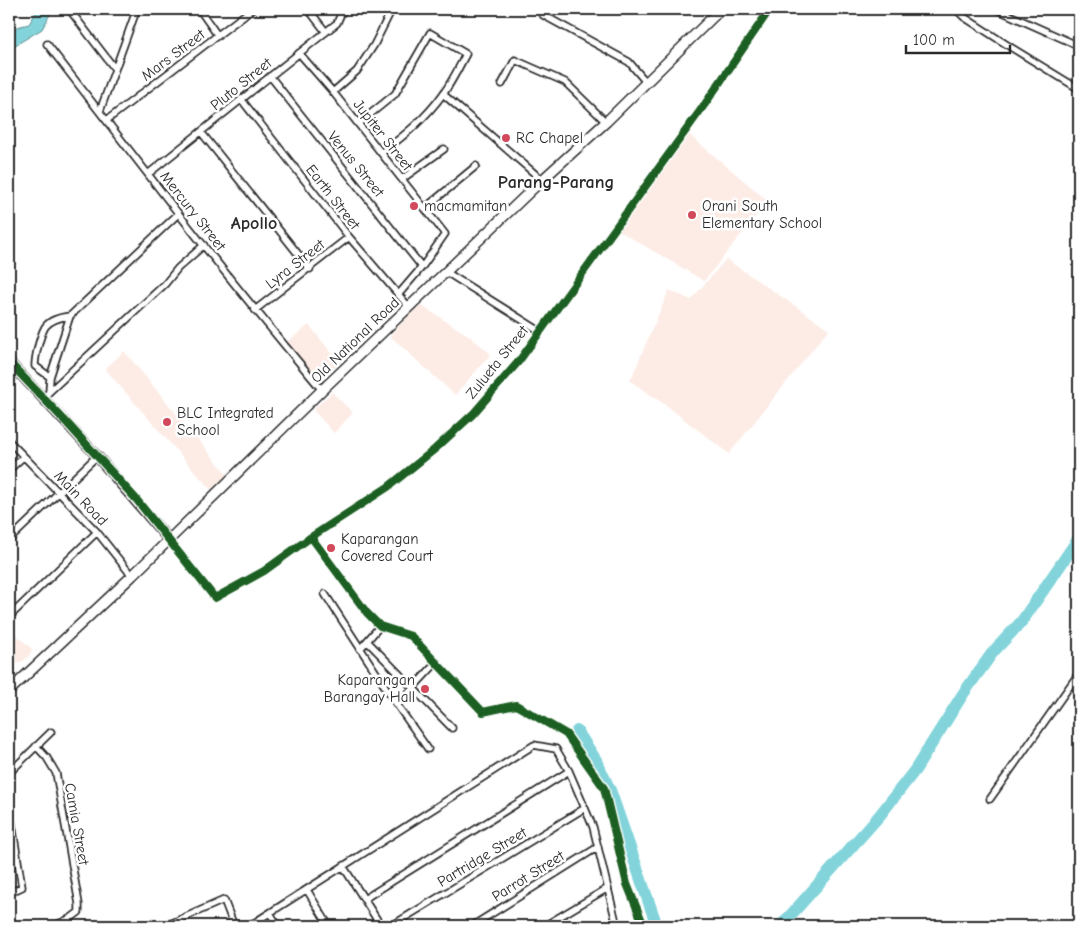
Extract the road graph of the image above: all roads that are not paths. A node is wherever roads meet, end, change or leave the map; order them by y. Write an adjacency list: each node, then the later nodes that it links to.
1 (69, 9): 18 (street)
2 (130, 9): 18 (street)
3 (199, 9): 14 (street)
4 (252, 9): 14 (street, Mars Street)
5 (308, 9): 13 (street)
6 (343, 9): 13 (street, Pluto Street)
7 (392, 9): 23 (street)
8 (721, 9): 20 (main road, Old National Road)
9 (770, 9): 48 (street, Zulueta Street)
10 (956, 9): 22 (street)
11 (996, 9): 16 (street)
12 (543, 15): 20 (street)
13 (326, 32): 17 (street, Pluto Street)
14 (218, 36): 27 (street, Mars Street)
15 (47, 44): 26 (street, Mercury Street)
16 (1079, 46)
17 (299, 53): 19 (street, Pluto Street); 23 (street, Jupiter Street)
18 (115, 69): 26 (street)
19 (270, 76): 25 (street, Pluto Street); 41 (street, Venus Street)
20 (646, 82): 28 (main road, Old National Road)
21 (502, 84): 28 (street)
22 (1079, 89)
23 (333, 92): 29 (street, Jupiter Street)
24 (443, 94): 29 (street); 32 (street); 36 (street)
25 (241, 99): 30 (street, Pluto Street); 39 (street, Earth Street)
26 (100, 111): 27 (street, Mercury Street)
27 (108, 120): 34 (street, Mercury Street)
28 (606, 122): 36 (main road, Old National Road)
29 (358, 124): 32 (street, Jupiter Street)
30 (200, 132): 34 (street, Pluto Street); 42 (street)
31 (444, 149): 35 (street)
32 (381, 153): 35 (street, Jupiter Street)
33 (476, 166): 37 (street)
34 (148, 174): 38 (street, Mercury Street)
35 (402, 178): 37 (street, Jupiter Street)
36 (542, 180): 43 (main road, Old National Road)
37 (425, 208): 41 (street, Jupiter Street)
38 (178, 214): 40 (street, Mercury Street); 47 (street)
39 (349, 237): 42 (street, Lyra Street); 44 (street, Earth Street)
40 (204, 245): 46 (street, Mercury Street); 52 (street)
41 (422, 267): 44 (street)
42 (310, 269): 46 (street, Lyra Street)
43 (446, 272): 45 (main road, Old National Road); 48 (street)
44 (398, 295): 45 (street, Earth Street)
45 (409, 307): 51 (main road, Old National Road)
46 (255, 310): 51 (street, Mercury Street)
47 (70, 316): 50 (street); 50 (street)
48 (540, 331): 59 (street, Zulueta Street)
49 (9, 362): 52 (main road)
50 (50, 377): 52 (street)
51 (322, 390): 61 (main road, Old National Road)
52 (46, 396): 55 (main road)
53 (9, 441): 54 (street, Main Road)
54 (23, 456): 56 (street); 57 (street, Main Road)
55 (97, 456): 57 (street); 61 (main road)
56 (9, 470)
57 (59, 492): 58 (street, Main Road); 60 (street)
58 (97, 532): 62 (street, Main Road); 64 (street)
59 (311, 537): 61 (street, Zulueta Street); 65 (street)
60 (9, 540)
61 (169, 540): 62 (main road, Old National Road)
62 (132, 576): 71 (main road, Old National Road)
63 (325, 594): 67 (street)
64 (9, 618)
65 (380, 626): 66 (street); 68 (street)
66 (367, 641): 67 (street); 70 (street)
67 (360, 649): 72 (street)
68 (437, 662): 70 (street); 100 (street)
69 (1079, 672): 79 (street)
70 (412, 689): 72 (street); 73 (street)
71 (9, 691)
72 (397, 705): 76 (street)
73 (452, 728)
74 (51, 732): 75 (street)
75 (36, 746): 78 (street); 89 (street, Camia Street)
76 (428, 749)
77 (569, 771): 81 (street); 83 (street); 87 (street)
78 (9, 773)
79 (990, 799)
80 (9, 805): 86 (street)
81 (585, 808): 82 (street); 96 (street, Partridge Street)
82 (598, 847): 84 (street); 97 (street, Parrot Street)
83 (343, 866): 85 (street); 87 (street)
84 (608, 888): 98 (street); 99 (street)
85 (307, 890): 88 (street); 94 (street)
86 (9, 893)
87 (364, 899): 95 (street)
88 (270, 913): 92 (street); 93 (street)
89 (54, 926)
90 (165, 926): 91 (street)
91 (234, 926)
92 (249, 926)
93 (278, 926)
94 (329, 926)
95 (381, 926)
96 (391, 926)
97 (472, 926)
98 (544, 926)
99 (618, 926)
100 (644, 926)

